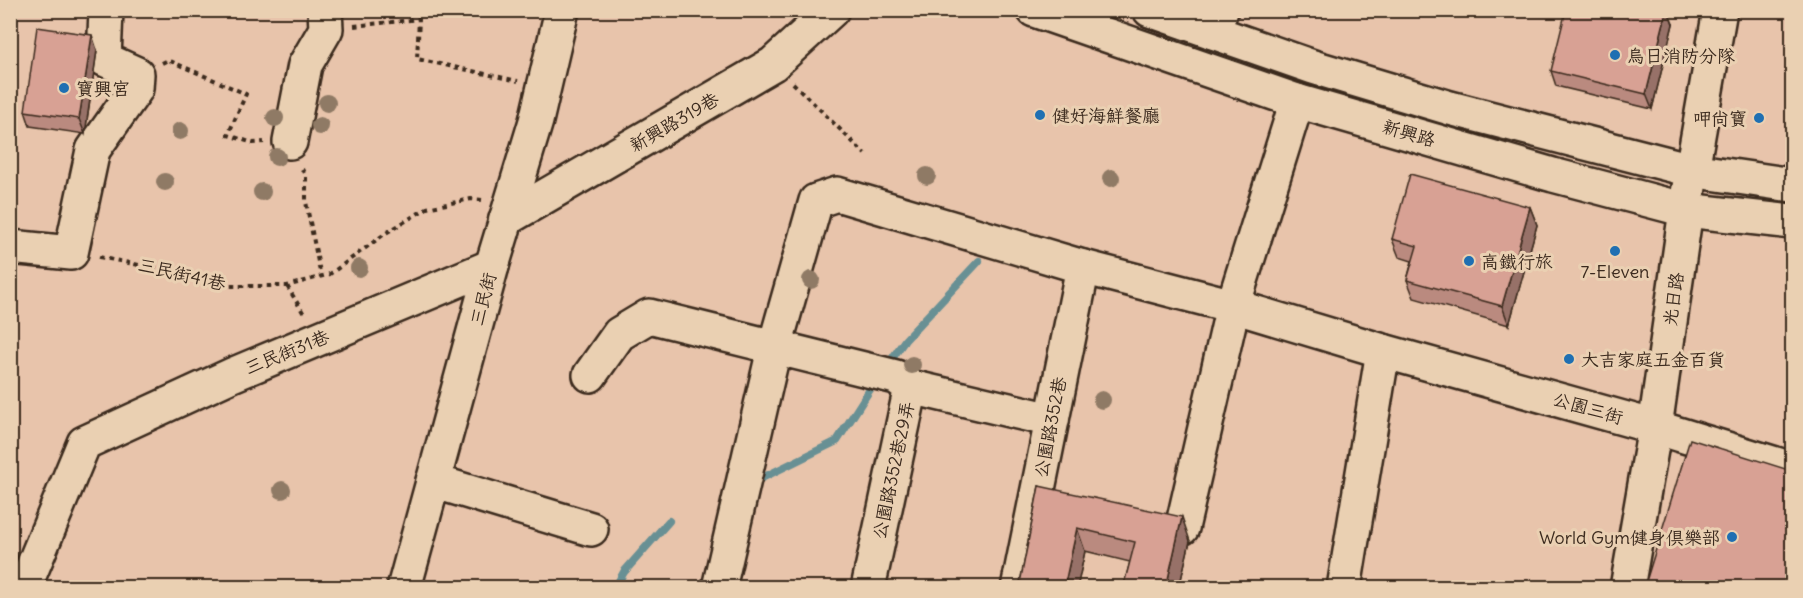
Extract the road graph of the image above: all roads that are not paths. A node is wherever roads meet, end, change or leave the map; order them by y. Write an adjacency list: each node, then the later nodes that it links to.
1 (106, 10): 16 (main road)
2 (562, 10): 14 (main road, 三民街)
3 (832, 10): 14 (main road, 新興路319巷)
4 (1034, 10): 9 (main road, 新興路)
5 (1150, 10): 8 (main road, 新興路)
6 (1720, 10): 11 (main road, 光日路)
7 (325, 20): 10 (main road)
8 (1217, 21): 11 (main road, 新興路)
9 (1297, 101): 13 (main road, 新興路); 19 (main road)
10 (290, 142)
11 (1691, 170): 12 (main road, 新興路); 13 (main road, 光日路)
12 (1792, 185)
13 (1686, 210): 15 (main road, 新興路); 25 (main road, 光日路)
14 (509, 211): 17 (main road, 三民街)
15 (1792, 222)
16 (10, 247)
17 (492, 266): 27 (main road, 三民街); 30 (main road, 三民街31巷)
18 (1083, 267): 19 (main road, 公園三街); 20 (main road, 公園三街); 24 (main road, 公園路352巷)
19 (1233, 306): 21 (main road, 公園三街); 28 (main road)
20 (774, 349): 22 (main road); 23 (main road); 32 (main road)
21 (1383, 351): 25 (main road, 公園三街); 35 (main road)
22 (590, 375)
23 (903, 382): 24 (main road, 公園路352巷29弄); 33 (main road, 公園路352巷29弄)
24 (1052, 420): 34 (main road, 公園路352巷)
25 (1655, 427): 26 (main road, 公園三街); 36 (main road, 光日路)
26 (1792, 469)
27 (433, 481): 29 (main road); 31 (main road, 三民街)
28 (1182, 528)
29 (591, 529)
30 (24, 588)
31 (404, 588)
32 (719, 588)
33 (868, 588)
34 (1018, 588)
35 (1344, 588)
36 (1627, 588)

